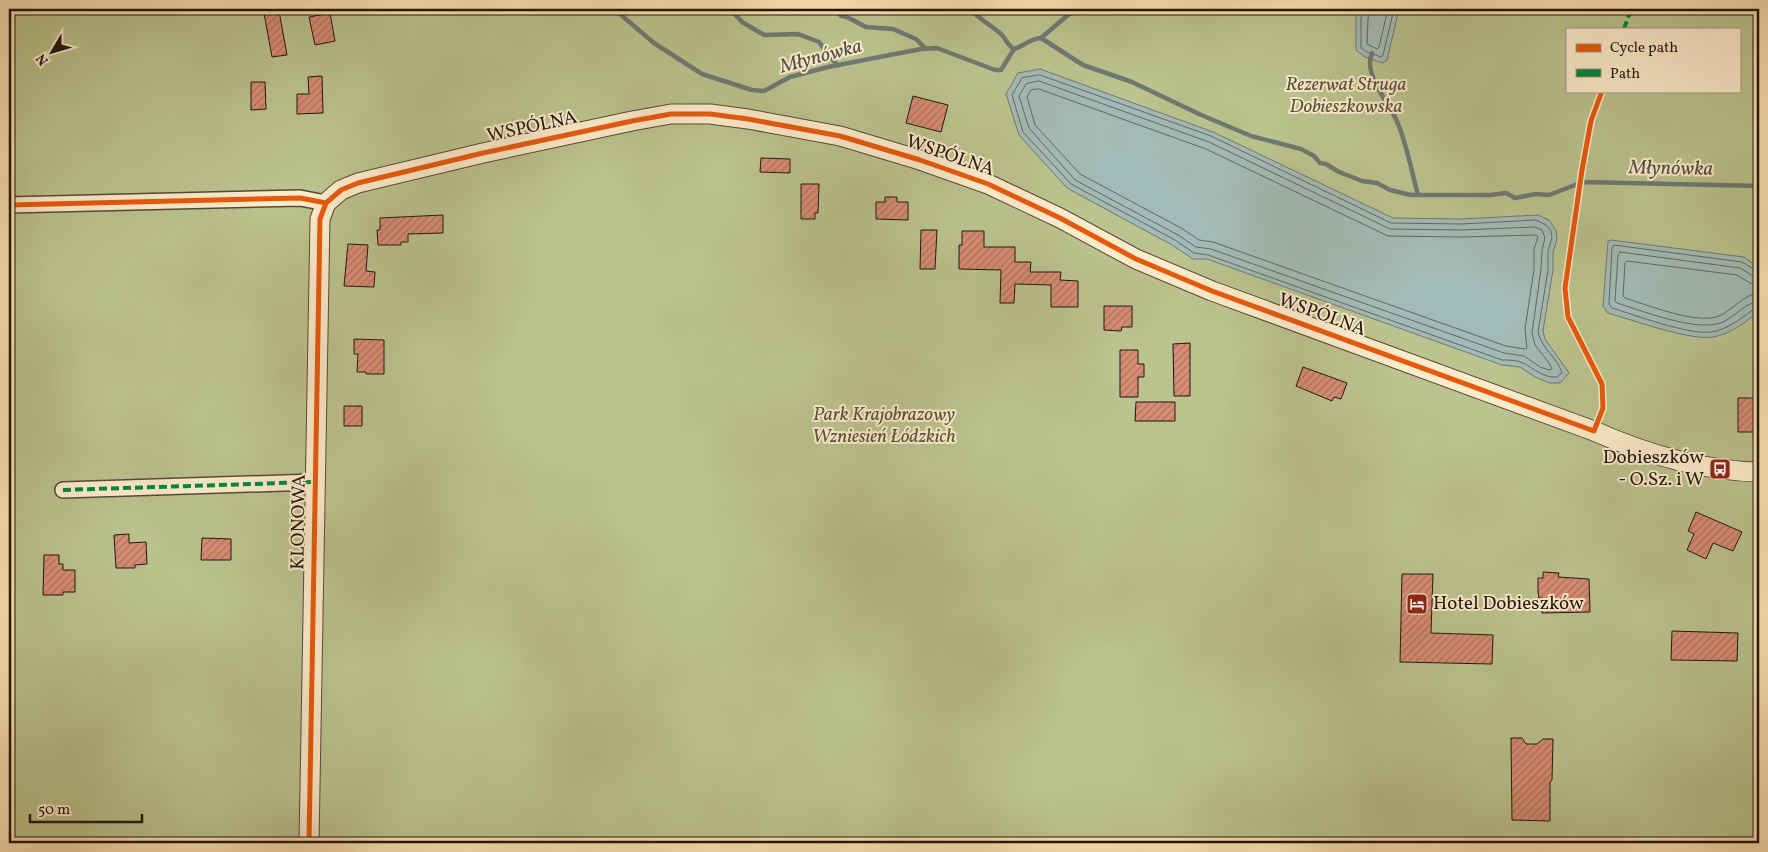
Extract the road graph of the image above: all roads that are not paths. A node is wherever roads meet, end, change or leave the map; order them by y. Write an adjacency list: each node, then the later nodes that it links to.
1 (326, 203): 2 (street); 3 (street, WSPÓLNA); 4 (street, KLONOWA)
2 (9, 205)
3 (1759, 472)
4 (314, 482): 5 (street); 6 (street, KLONOWA)
5 (63, 490)
6 (309, 843)

